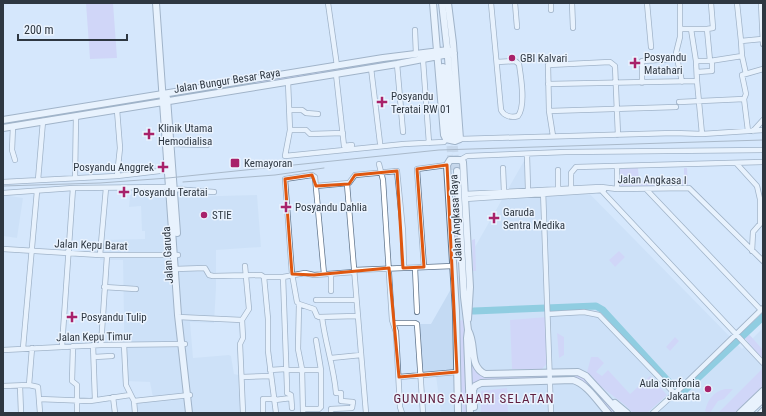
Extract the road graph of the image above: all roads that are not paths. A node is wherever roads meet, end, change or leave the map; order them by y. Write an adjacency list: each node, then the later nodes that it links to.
1 (156, 3): 51 (main road)
2 (328, 3): 37 (street)
3 (433, 3): 26 (main road)
4 (437, 3): 26 (main road)
5 (442, 3): 26 (main road)
6 (448, 3): 26 (main road)
7 (491, 3): 34 (street)
8 (515, 3): 17 (street)
9 (551, 3): 16 (street)
10 (572, 3): 18 (street)
11 (647, 3): 25 (street)
12 (680, 3): 19 (street)
13 (712, 3): 21 (street)
14 (737, 3): 23 (street)
15 (762, 5): 24 (street)
16 (551, 10)
17 (516, 27)
18 (573, 28)
19 (681, 29): 20 (street); 45 (street)
20 (691, 29): 21 (street); 32 (street)
21 (708, 29): 35 (street)
22 (414, 30): 27 (street)
23 (741, 41): 24 (street); 29 (street)
24 (763, 42)
25 (651, 47)
26 (446, 53): 27 (main road, Jalan Bungur Besar Raya); 31 (main road, Jalan Bungur Besar Raya); 74 (main road); 74 (main road)
27 (416, 54): 28 (main road, Jalan Bungur Besar Raya)
28 (408, 55): 33 (main road); 37 (main road, Jalan Bungur Besar Raya)
29 (742, 56): 35 (street); 42 (street)
30 (674, 59): 47 (street)
31 (423, 60): 33 (main road, Jalan Bungur Besar Raya); 76 (street)
32 (696, 61): 35 (street); 40 (street)
33 (410, 62): 36 (main road, Jalan Bungur Besar Raya)
34 (497, 62): 34 (street)
35 (711, 62): 40 (street)
36 (397, 64): 38 (main road, Jalan Bungur Besar Raya); 69 (street)
37 (337, 66): 49 (main road, Jalan Bungur Besar Raya)
38 (371, 68): 41 (main road, Jalan Bungur Besar Raya); 75 (street)
39 (763, 69): 42 (street)
40 (697, 72): 43 (street)
41 (336, 74): 44 (main road, Jalan Bungur Besar Raya); 70 (street)
42 (746, 74): 52 (street)
43 (697, 81): 45 (street); 53 (street)
44 (288, 82): 50 (main road, Jalan Bungur Besar Raya); 57 (street)
45 (682, 82): 47 (street)
46 (616, 83): 47 (street); 48 (street); 48 (street); 55 (street)
47 (642, 83)
48 (548, 84): 58 (street)
49 (197, 89): 50 (main road); 51 (main road, Jalan Bungur Besar Raya)
50 (199, 96): 51 (main road, Jalan Bungur Besar Raya)
51 (164, 97): 54 (main road, Jalan Bungur Besar Raya); 77 (main road, Jalan Garuda); 90 (main road, Jalan Garuda)
52 (744, 99): 53 (street); 68 (street)
53 (699, 101): 55 (street); 71 (street)
54 (126, 104): 56 (main road, Jalan Bungur Besar Raya); 61 (main road, Jalan Bungur Besar Raya)
55 (617, 109): 58 (street); 72 (street)
56 (116, 110): 60 (main road, Jalan Bungur Besar Raya); 93 (street)
57 (290, 110): 59 (street); 66 (street)
58 (549, 111): 73 (street)
59 (318, 114)
60 (76, 116): 63 (main road, Jalan Bungur Besar Raya); 94 (street)
61 (3, 120)
62 (763, 120): 68 (street)
63 (43, 121): 64 (main road, Jalan Bungur Besar Raya); 95 (street)
64 (13, 126): 65 (main road, Jalan Bungur Besar Raya); 82 (street)
65 (3, 128)
66 (290, 130): 70 (street); 76 (street)
67 (763, 130): 68 (street)
68 (750, 131): 71 (street)
69 (403, 132)
70 (343, 133): 79 (street)
71 (702, 134): 72 (street)
72 (618, 135): 73 (street)
73 (553, 136): 74 (street)
74 (452, 138): 76 (street)
75 (380, 143)
76 (429, 143)
77 (170, 144): 78 (street); 102 (main road, Jalan Garuda)
78 (207, 145)
79 (352, 145)
80 (763, 150): 83 (street)
81 (527, 155): 108 (street)
82 (15, 160)
83 (460, 160): 87 (main road, Jalan Angkasa Raya); 115 (main road, Jalan Angkasa Raya)
84 (763, 162): 86 (street)
85 (379, 164): 92 (street)
86 (737, 164): 88 (street); 99 (street)
87 (447, 165): 127 (main road, Jalan Angkasa Raya); 131 (street)
88 (617, 167): 103 (street); 106 (street)
89 (503, 168): 112 (street)
90 (168, 170): 93 (street); 102 (main road, Jalan Garuda)
91 (558, 170): 104 (street)
92 (381, 172): 97 (street); 128 (street); 129 (street)
93 (117, 176): 94 (street)
94 (75, 178): 95 (street)
95 (38, 180): 96 (street)
96 (3, 182)
97 (347, 184): 98 (street); 133 (street)
98 (316, 186): 134 (street); 135 (street)
99 (757, 186): 109 (street); 116 (street)
100 (73, 188): 101 (street); 110 (street); 121 (street)
101 (106, 188): 102 (street); 122 (street)
102 (172, 188): 111 (street); 123 (main road, Jalan Garuda)
103 (572, 188): 104 (street, Jalan Angkasa I); 105 (street, Jalan Angkasa I)
104 (558, 189): 113 (street, Jalan Angkasa I)
105 (601, 189): 106 (street, Jalan Angkasa I); 113 (street, Jalan Angkasa I); 157 (street)
106 (617, 189): 107 (street, Jalan Angkasa I)
107 (646, 189): 120 (street, Jalan Angkasa I); 146 (street)
108 (528, 190): 112 (street, Jalan Angkasa I); 113 (street, Jalan Angkasa I)
109 (763, 190)
110 (37, 191): 114 (street); 119 (street)
111 (214, 192)
112 (504, 192): 115 (street, Jalan Angkasa I)
113 (543, 192): 115 (street, Jalan Angkasa I); 147 (street)
114 (3, 193)
115 (465, 196): 153 (main road, Jalan Angkasa Raya)
116 (762, 199): 117 (street)
117 (762, 224): 120 (street)
118 (3, 249): 119 (street, Jalan Kepu Barat)
119 (32, 251): 121 (street, Jalan Kepu Barat); 165 (street)
120 (752, 251): 125 (street, Jalan Angkasa I)
121 (67, 253): 122 (street, Jalan Kepu Barat); 162 (street)
122 (100, 255): 124 (street, Jalan Kepu Barat)
123 (176, 255): 124 (street, Jalan Kepu Barat); 132 (main road, Jalan Garuda)
124 (107, 256): 140 (street)
125 (763, 261)
126 (245, 266): 137 (street)
127 (453, 266): 131 (street); 148 (main road, Jalan Angkasa Raya)
128 (389, 268): 129 (street); 133 (street); 155 (street)
129 (404, 268): 130 (street)
130 (415, 268): 131 (street); 149 (street)
131 (424, 268)
132 (177, 269): 137 (street); 151 (main road, Jalan Garuda)
133 (354, 271): 136 (street); 144 (street)
134 (292, 274): 135 (street); 139 (street); 145 (street)
135 (324, 274): 136 (street)
136 (331, 274): 142 (street)
137 (246, 275): 138 (street); 154 (street)
138 (264, 277): 139 (street); 177 (street)
139 (282, 277): 178 (street)
140 (104, 287): 141 (street); 161 (street)
141 (136, 289)
142 (331, 291)
143 (316, 300): 144 (street)
144 (356, 300): 150 (street)
145 (299, 304): 152 (street); 176 (street)
146 (762, 309): 157 (street)
147 (548, 310): 181 (street); 191 (street)
148 (456, 311): 153 (main road, Jalan Angkasa Raya); 174 (main road, Jalan Angkasa Raya)
149 (417, 312)
150 (357, 316): 152 (street); 170 (street)
151 (180, 317): 154 (street); 159 (main road, Jalan Garuda)
152 (322, 317): 167 (street)
153 (468, 319): 156 (main road, Jalan Angkasa Raya)
154 (242, 320): 184 (street)
155 (394, 323): 183 (street); 185 (street)
156 (468, 330): 181 (main road, Jalan Angkasa Raya); 203 (main road, Jalan Angkasa Raya)
157 (737, 335): 175 (street); 191 (street)
158 (316, 340): 168 (street)
159 (183, 344): 164 (street, Jalan Kepu Timur); 193 (main road, Jalan Garuda)
160 (93, 345): 161 (street, Jalan Kepu Timur); 163 (street, Jalan Kepu Timur); 172 (street)
161 (101, 345): 164 (street, Jalan Kepu Timur)
162 (62, 346): 163 (street, Jalan Kepu Timur); 166 (street, Jalan Kepu Timur)
163 (73, 346): 201 (street)
164 (124, 346): 192 (street)
165 (23, 348): 166 (street, Jalan Kepu Timur); 169 (street, Jalan Kepu Timur)
166 (32, 348): 187 (street)
167 (327, 348): 168 (street); 173 (street)
168 (318, 349): 179 (street)
169 (3, 350)
170 (361, 355): 173 (street); 219 (street)
171 (112, 356): 172 (street)
172 (94, 357): 198 (street)
173 (331, 358): 218 (street)
174 (458, 362): 180 (main road, Jalan Angkasa Raya); 223 (main road, Jalan Angkasa Raya)
175 (763, 363)
176 (302, 369): 178 (street); 179 (street); 205 (street)
177 (270, 370): 178 (street); 182 (street)
178 (286, 370): 195 (street)
179 (321, 370): 205 (street)
180 (457, 372): 183 (street); 222 (main road, Jalan Angkasa Raya)
181 (550, 372): 186 (street); 200 (main road)
182 (271, 376): 184 (street); 199 (street)
183 (420, 376): 185 (street); 221 (street)
184 (242, 377): 215 (street)
185 (399, 377): 220 (street)
186 (550, 382): 203 (main road, Jalan Angkasa Raya); 226 (street); 227 (main road)
187 (29, 385): 189 (street); 197 (street)
188 (3, 386): 189 (street)
189 (20, 386): 208 (street)
190 (763, 391): 230 (main road)
191 (676, 393): 229 (street)
192 (130, 395): 194 (street); 202 (street)
193 (189, 396): 202 (street); 213 (main road, Jalan Garuda); 214 (main road, Jalan Garuda)
194 (112, 397): 198 (street); 211 (street)
195 (291, 398): 199 (street); 204 (street)
196 (763, 398): 231 (main road)
197 (39, 399): 201 (street); 209 (street)
198 (95, 400): 201 (street)
199 (275, 400): 216 (street); 217 (street)
200 (610, 400): 206 (main road); 228 (main road)
201 (77, 401): 210 (street)
202 (134, 401): 212 (street)
203 (471, 404): 224 (main road, Jalan Angkasa Raya); 225 (main road, Jalan Angkasa Raya)
204 (292, 408)
205 (303, 411)
206 (618, 411)
207 (763, 411): 232 (main road)
208 (21, 413)
209 (40, 413)
210 (77, 413)
211 (115, 413)
212 (135, 413)
213 (188, 413)
214 (192, 413)
215 (243, 413)
216 (263, 413)
217 (276, 413)
218 (330, 413)
219 (366, 413)
220 (402, 413)
221 (423, 413)
222 (458, 413)
223 (463, 413)
224 (470, 413)
225 (474, 413)
226 (551, 413)
227 (608, 413)
228 (627, 413)
229 (653, 413)
230 (740, 413)
231 (748, 413)
232 (761, 413)

